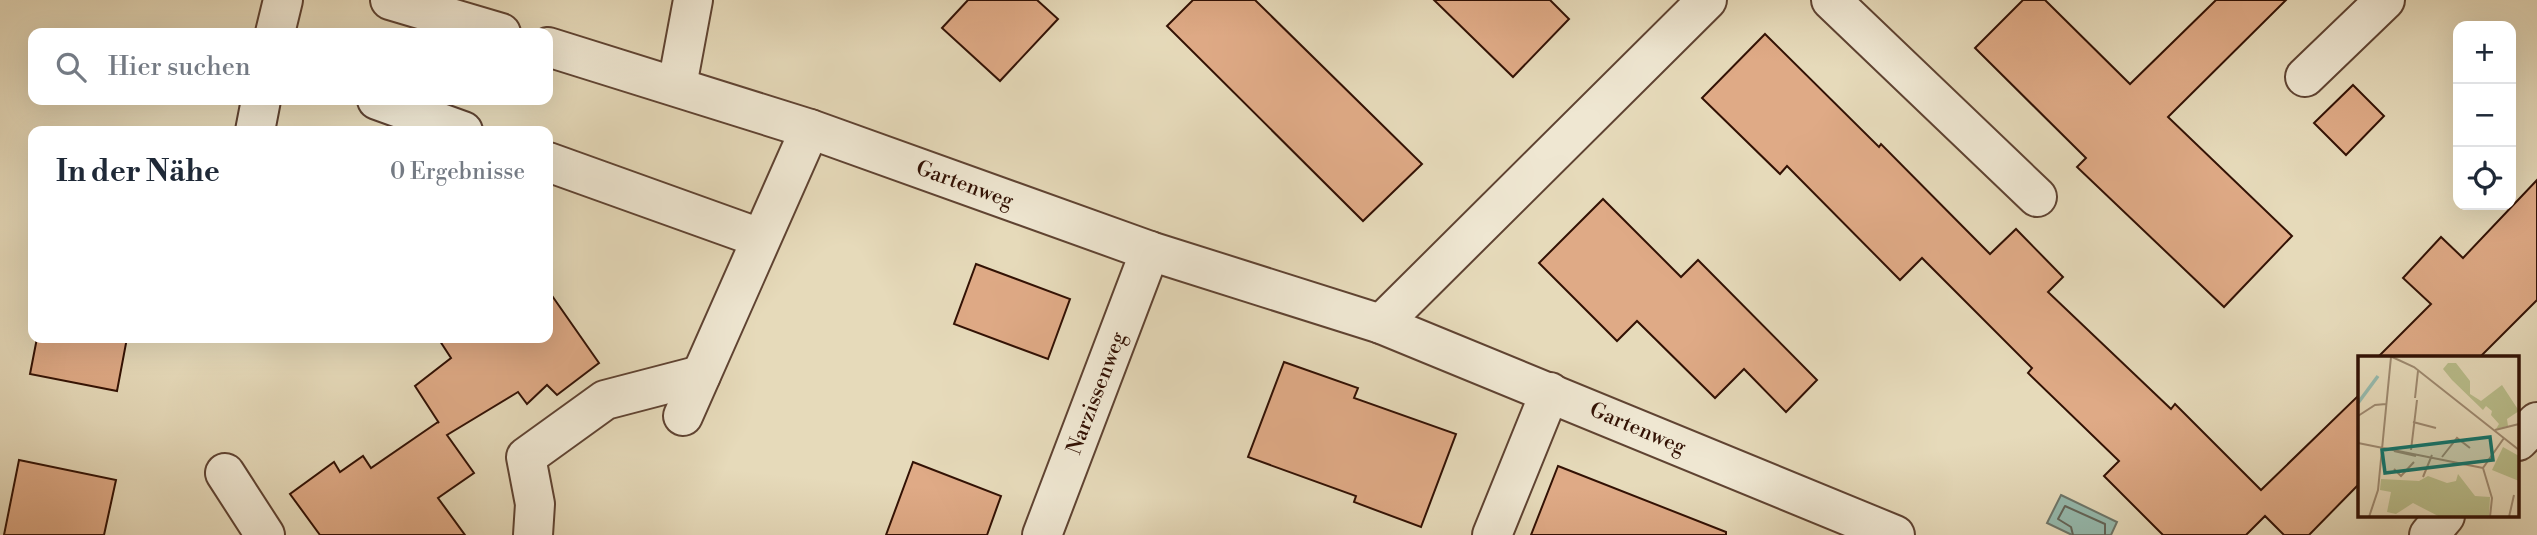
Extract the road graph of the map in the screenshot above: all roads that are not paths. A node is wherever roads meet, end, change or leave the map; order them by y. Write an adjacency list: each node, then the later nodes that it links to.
1 (283, 0): 7 (street)
2 (390, 0): 8 (street)
3 (693, 0): 11 (street)
4 (1831, 0): 18 (street)
5 (2385, 0): 10 (street)
6 (1687, 6): 21 (street)
7 (276, 28)
8 (484, 28)
9 (553, 49): 11 (street, Gartenweg)
10 (2305, 77)
11 (677, 86): 16 (street, Gartenweg)
12 (260, 105): 14 (street)
13 (391, 105): 15 (street)
14 (256, 126)
15 (449, 126)
16 (810, 129): 19 (street); 20 (street, Gartenweg)
17 (553, 164): 19 (street)
18 (2037, 197)
19 (761, 238): 22 (street)
20 (1150, 251): 21 (street, Gartenweg); 31 (street, Narzissenweg)
21 (1381, 324): 23 (street, Gartenweg)
22 (701, 374): 24 (street); 30 (street)
23 (1550, 392): 32 (street); 33 (street, Gartenweg)
24 (683, 416)
25 (2537, 422): 26 (street)
26 (2520, 439)
27 (225, 473): 29 (street)
28 (2443, 518): 34 (street)
29 (265, 535)
30 (533, 535)
31 (1042, 535)
32 (1492, 535)
33 (1895, 535)
34 (2429, 535)

